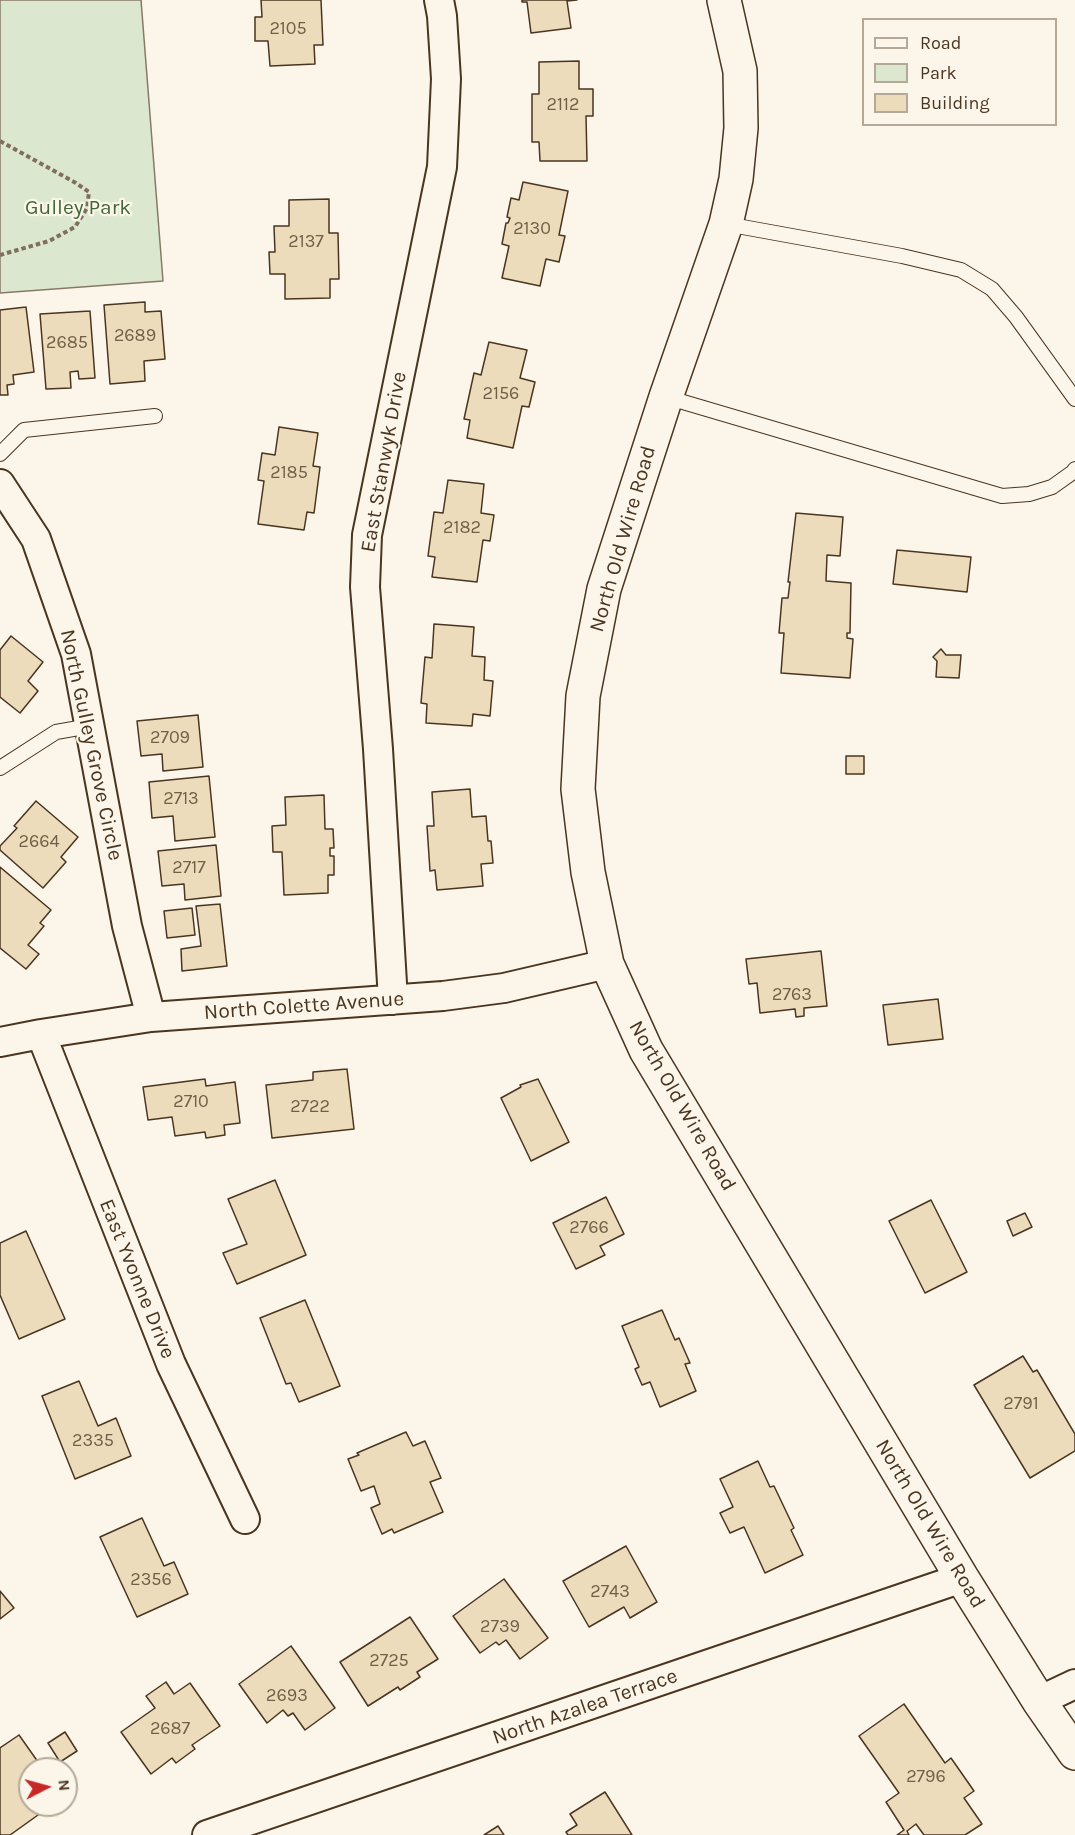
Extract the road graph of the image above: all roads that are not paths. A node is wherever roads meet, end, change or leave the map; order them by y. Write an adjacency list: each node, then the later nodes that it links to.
1 (439, 0): 13 (street, East Stanwyk Drive)
2 (724, 0): 3 (street, North Old Wire Road)
3 (726, 224): 4 (street, North Old Wire Road); 5 (lane)
4 (666, 397): 8 (lane); 12 (street, North Old Wire Road)
5 (1075, 399)
6 (154, 416): 7 (lane)
7 (0, 454)
8 (1075, 469)
9 (0, 484): 10 (street, North Gulley Grove Circle)
10 (90, 726): 11 (lane); 14 (street, North Gulley Grove Circle)
11 (0, 768)
12 (607, 964): 13 (street, North Colette Avenue); 18 (street, North Old Wire Road)
13 (393, 1000): 14 (street, North Colette Avenue)
14 (152, 1017): 15 (street, North Colette Avenue)
15 (41, 1034): 16 (street, North Colette Avenue); 17 (street, East Yvonne Drive)
16 (0, 1042)
17 (245, 1519)
18 (962, 1578): 20 (street, North Old Wire Road); 22 (street, North Azalea Terrace)
19 (1075, 1684): 20 (street)
20 (1039, 1701): 21 (street, North Old Wire Road)
21 (1075, 1753)
22 (207, 1835)

